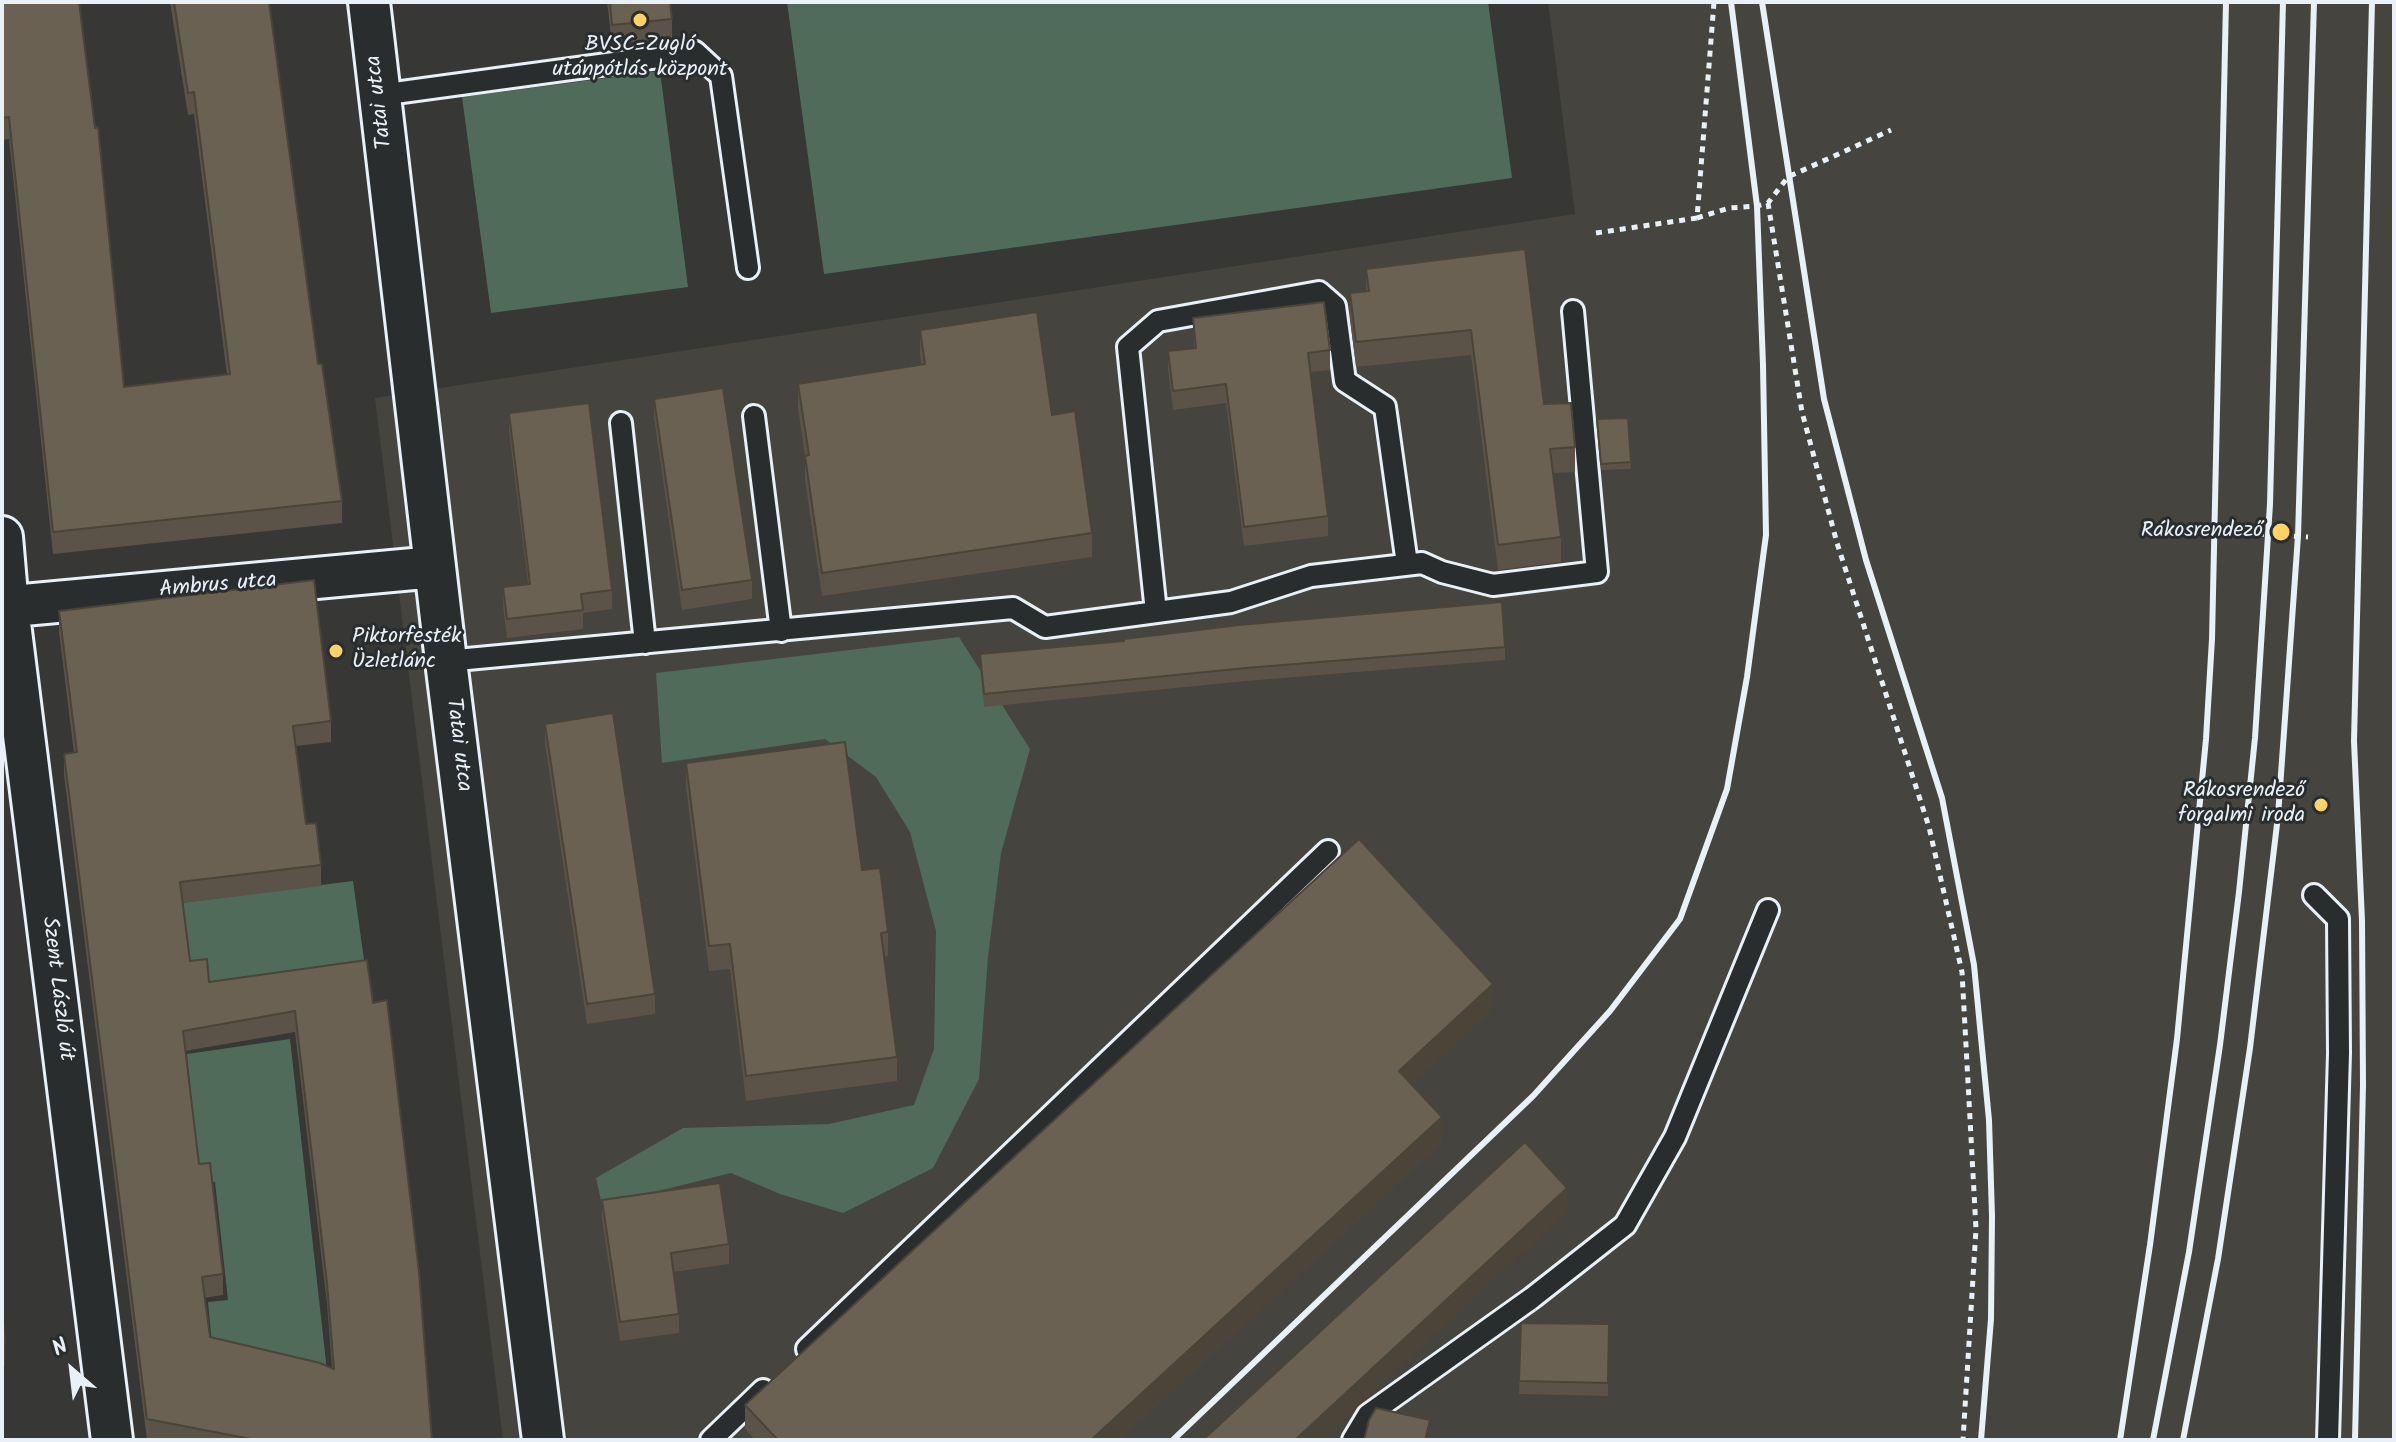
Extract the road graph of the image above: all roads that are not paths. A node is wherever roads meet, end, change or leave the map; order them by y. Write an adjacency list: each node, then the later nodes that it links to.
1 (369, 2): 2 (street, Tatai utca)
2 (380, 95): 3 (lane); 9 (street, Tatai utca)
3 (748, 268)
4 (1573, 311): 8 (lane)
5 (754, 416): 12 (lane)
6 (621, 423): 13 (lane)
7 (2, 537): 10 (street, Szent László út)
8 (1407, 564): 11 (lane); 11 (lane)
9 (435, 567): 10 (street, Ambrus utca); 14 (street, Tatai utca)
10 (5, 607): 18 (street, Szent László út)
11 (1156, 612): 12 (lane)
12 (781, 631): 13 (lane)
13 (645, 643): 14 (lane)
14 (446, 661): 19 (street, Tatai utca)
15 (1328, 851): 20 (lane)
16 (2314, 895): 22 (lane)
17 (1768, 910): 21 (lane)
18 (112, 1440)
19 (543, 1440)
20 (711, 1440)
21 (1353, 1440)
22 (2328, 1440)

